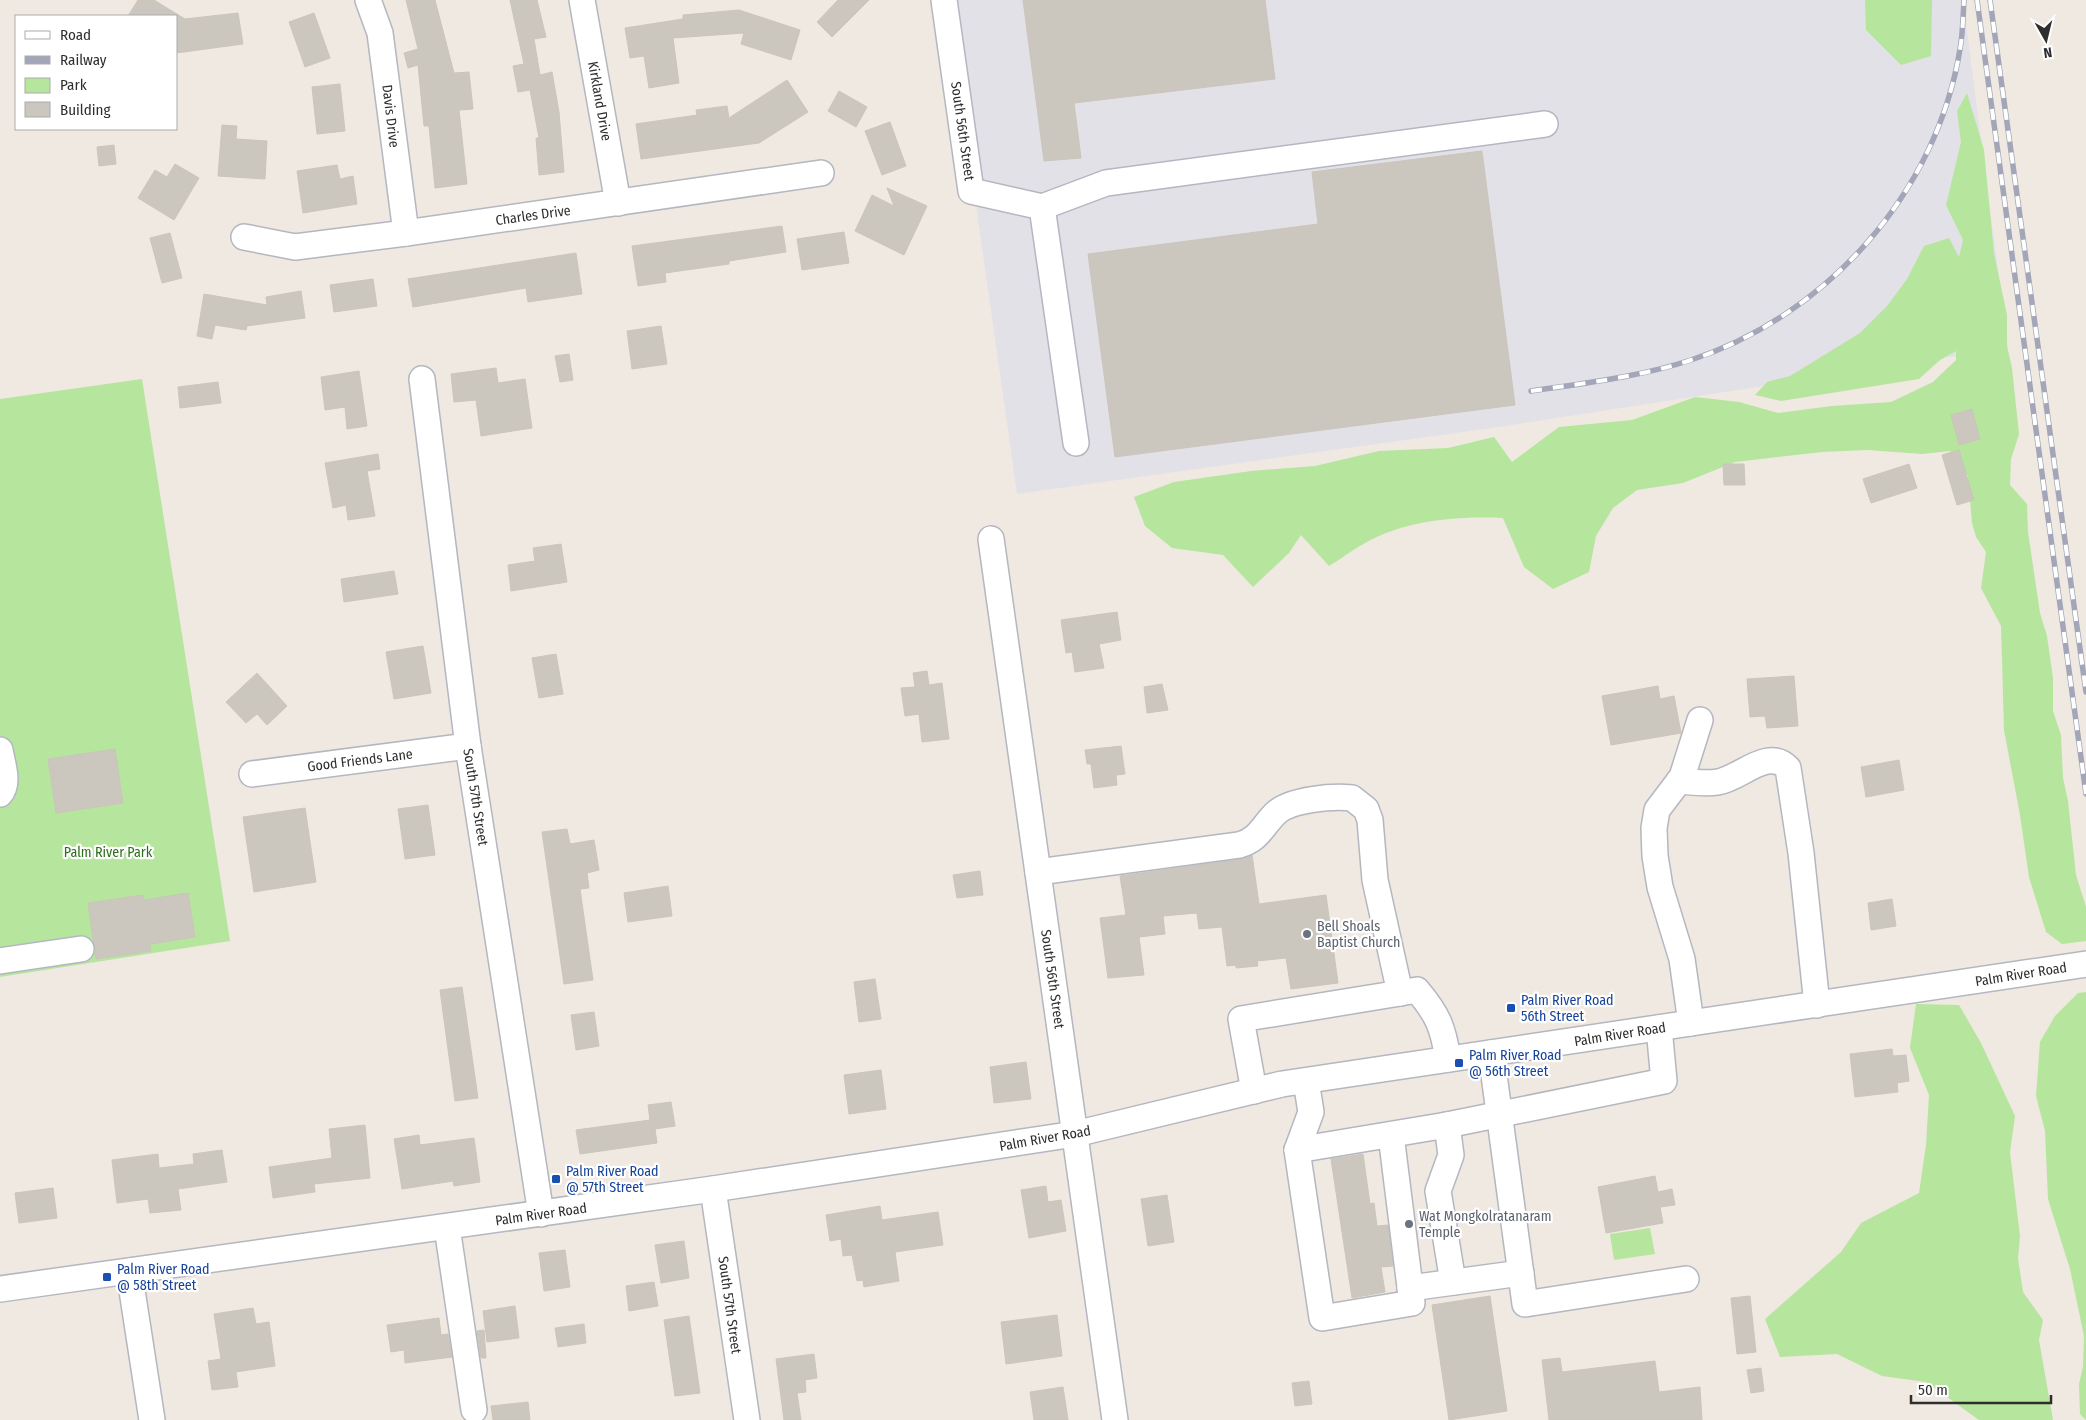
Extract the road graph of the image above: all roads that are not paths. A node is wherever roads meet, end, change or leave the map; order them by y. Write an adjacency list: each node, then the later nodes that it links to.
1 (368, 0): 8 (street, Davis Drive)
2 (582, 0): 6 (street, Kirkland Drive)
3 (944, 0): 7 (street, South 56th Street)
4 (1545, 124): 7 (street)
5 (821, 173): 6 (street, Charles Drive)
6 (618, 203): 8 (street, Charles Drive)
7 (1042, 207): 11 (street)
8 (406, 233): 9 (street, Charles Drive)
9 (244, 236)
10 (422, 379): 14 (street, South 57th Street)
11 (1076, 443)
12 (991, 538): 19 (street, South 56th Street)
13 (1700, 720): 17 (street)
14 (468, 746): 16 (street, Good Friends Lane); 37 (street, South 57th Street)
15 (0, 750): 18 (street)
16 (252, 774)
17 (1679, 781): 24 (street); 25 (street)
18 (0, 794)
19 (1038, 872): 23 (street); 33 (street, South 56th Street)
20 (81, 950): 21 (street)
21 (0, 961)
22 (2086, 964): 24 (street, Palm River Road)
23 (1400, 992): 28 (street); 30 (street)
24 (1817, 1004): 25 (street, Palm River Road)
25 (1691, 1023): 26 (street, Palm River Road)
26 (1659, 1028): 27 (street, Palm River Road); 31 (street)
27 (1490, 1053): 28 (street, Palm River Road); 31 (street)
28 (1448, 1060): 29 (street, Palm River Road)
29 (1306, 1081): 30 (street, Palm River Road); 35 (street)
30 (1254, 1091): 33 (street, Palm River Road)
31 (1499, 1114): 32 (street); 40 (street)
32 (1447, 1126): 34 (street); 42 (street)
33 (1075, 1134): 36 (street, Palm River Road); 48 (street, South 56th Street)
34 (1391, 1135): 35 (street); 43 (street)
35 (1296, 1150): 43 (street)
36 (713, 1189): 37 (street, Palm River Road); 47 (street, South 57th Street)
37 (541, 1214): 38 (street, Palm River Road)
38 (447, 1227): 39 (street, Palm River Road); 45 (street)
39 (129, 1271): 44 (street, Palm River Road); 46 (street)
40 (1521, 1273): 41 (street); 42 (street)
41 (1686, 1279)
42 (1453, 1282): 43 (street)
43 (1410, 1288)
44 (0, 1289)
45 (474, 1410)
46 (152, 1420)
47 (747, 1420)
48 (1115, 1420)

